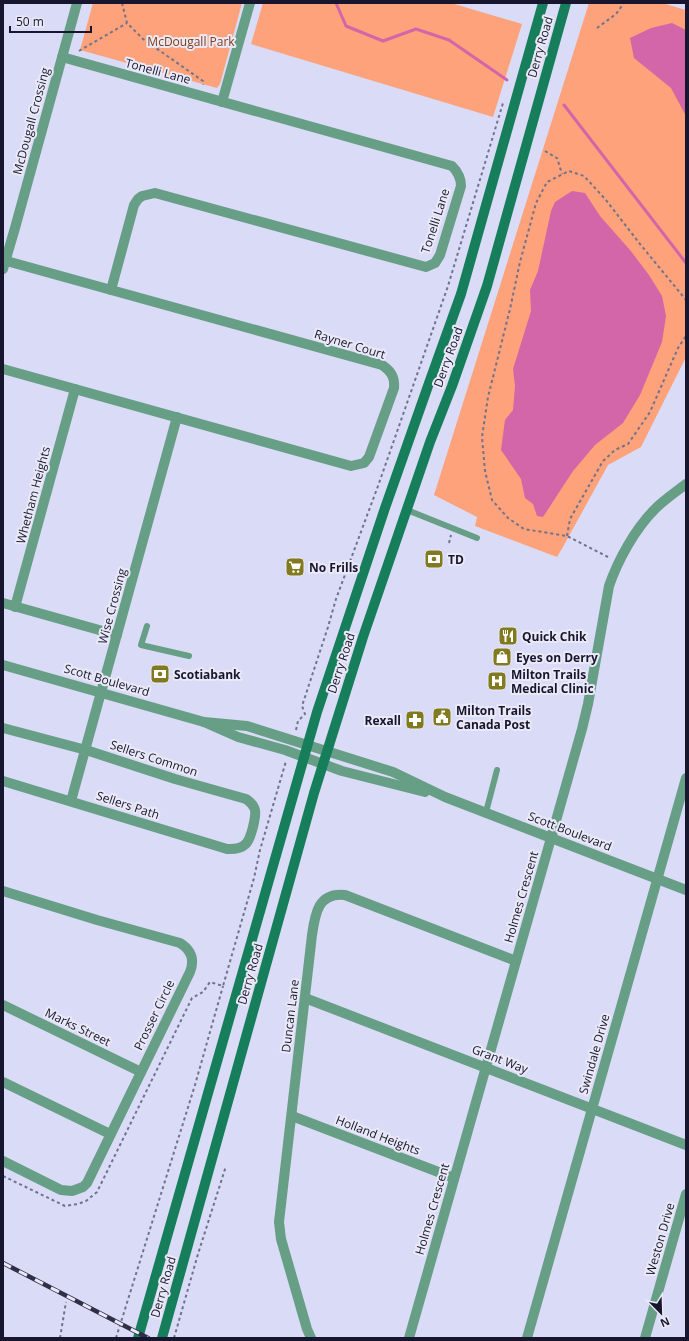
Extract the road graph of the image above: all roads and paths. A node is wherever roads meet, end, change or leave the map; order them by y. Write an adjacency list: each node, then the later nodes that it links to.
1 (76, 3): 10 (street, McDougall Crossing)
2 (122, 3): 7 (path)
3 (250, 3): 13 (street)
4 (543, 3): 38 (main road, Derry Road)
5 (566, 3): 24 (main road, Derry Road)
6 (624, 3): 8 (path)
7 (127, 23): 9 (path); 11 (path)
8 (597, 28)
9 (79, 51)
10 (62, 57): 13 (street, Tonelli Lane); 16 (street, McDougall Crossing)
11 (203, 85)
12 (505, 96): 35 (path)
13 (222, 102): 17 (street, Tonelli Lane)
14 (546, 151): 15 (path)
15 (562, 174): 18 (path); 25 (path)
16 (4, 263): 17 (street, Rayner Court)
17 (111, 290): 22 (street, Rayner Court)
18 (686, 300)
19 (686, 336): 25 (path)
20 (3, 369): 21 (street, Rayner Court)
21 (75, 389): 22 (street, Rayner Court); 29 (street, Whetham Heights)
22 (177, 417): 31 (street, Wise Crossing)
23 (686, 484): 50 (street, Holmes Crescent)
24 (407, 510): 26 (lane); 40 (main road, Derry Road)
25 (567, 536): 27 (path)
26 (477, 538)
27 (608, 557)
28 (3, 603): 29 (street)
29 (15, 607): 31 (street)
30 (147, 626): 32 (lane)
31 (117, 635): 34 (street, Wise Crossing)
32 (189, 656)
33 (3, 665): 34 (street, Scott Boulevard)
34 (102, 692): 36 (street, Scott Boulevard); 39 (street, Wise Crossing)
35 (298, 721)
36 (204, 722): 38 (street, Scott Boulevard); 41 (street, Scott Boulevard)
37 (3, 728): 39 (street, Sellers Common)
38 (308, 745): 40 (street, Scott Boulevard); 41 (main road, Derry Road)
39 (86, 750): 48 (street, Wise Crossing); 51 (street, Sellers Common)
40 (327, 751): 42 (main road, Derry Road); 47 (street, Scott Boulevard)
41 (304, 757): 42 (street, Scott Boulevard); 74 (main road, Derry Road)
42 (323, 764): 47 (street, Scott Boulevard); 75 (main road, Derry Road)
43 (283, 770): 57 (path)
44 (497, 770): 49 (lane)
45 (686, 778): 52 (street, Swindale Drive)
46 (3, 781): 48 (street, Sellers Path)
47 (445, 797): 49 (street, Scott Boulevard)
48 (71, 801): 51 (street, Sellers Path)
49 (486, 812): 50 (street, Scott Boulevard)
50 (551, 838): 52 (street, Scott Boulevard); 55 (street, Holmes Crescent)
51 (244, 845)
52 (657, 879): 53 (street, Scott Boulevard); 63 (street, Swindale Drive)
53 (686, 890)
54 (3, 891): 61 (street, Prosser Circle)
55 (516, 961): 58 (street, Duncan Lane); 60 (street, Holmes Crescent)
56 (210, 982): 57 (path)
57 (223, 986): 73 (path)
58 (305, 998): 60 (street, Grant Way); 64 (street, Duncan Lane)
59 (3, 1005): 61 (street, Marks Street)
60 (486, 1068): 63 (street, Grant Way); 69 (street, Holmes Crescent)
61 (141, 1072): 65 (street, Prosser Circle)
62 (3, 1082): 65 (street)
63 (592, 1109): 66 (street, Grant Way); 79 (street, Swindale Drive)
64 (292, 1116): 69 (street, Holland Heights); 77 (street, Duncan Lane)
65 (110, 1134): 67 (street, Prosser Circle)
66 (686, 1145)
67 (3, 1161)
68 (226, 1166): 76 (path)
69 (454, 1178): 78 (street, Holmes Crescent)
70 (686, 1194): 80 (street, Weston Drive)
71 (66, 1302): 72 (path)
72 (60, 1338)
73 (116, 1338)
74 (138, 1338)
75 (162, 1338)
76 (174, 1338)
77 (311, 1338)
78 (409, 1338)
79 (527, 1338)
80 (645, 1338)

